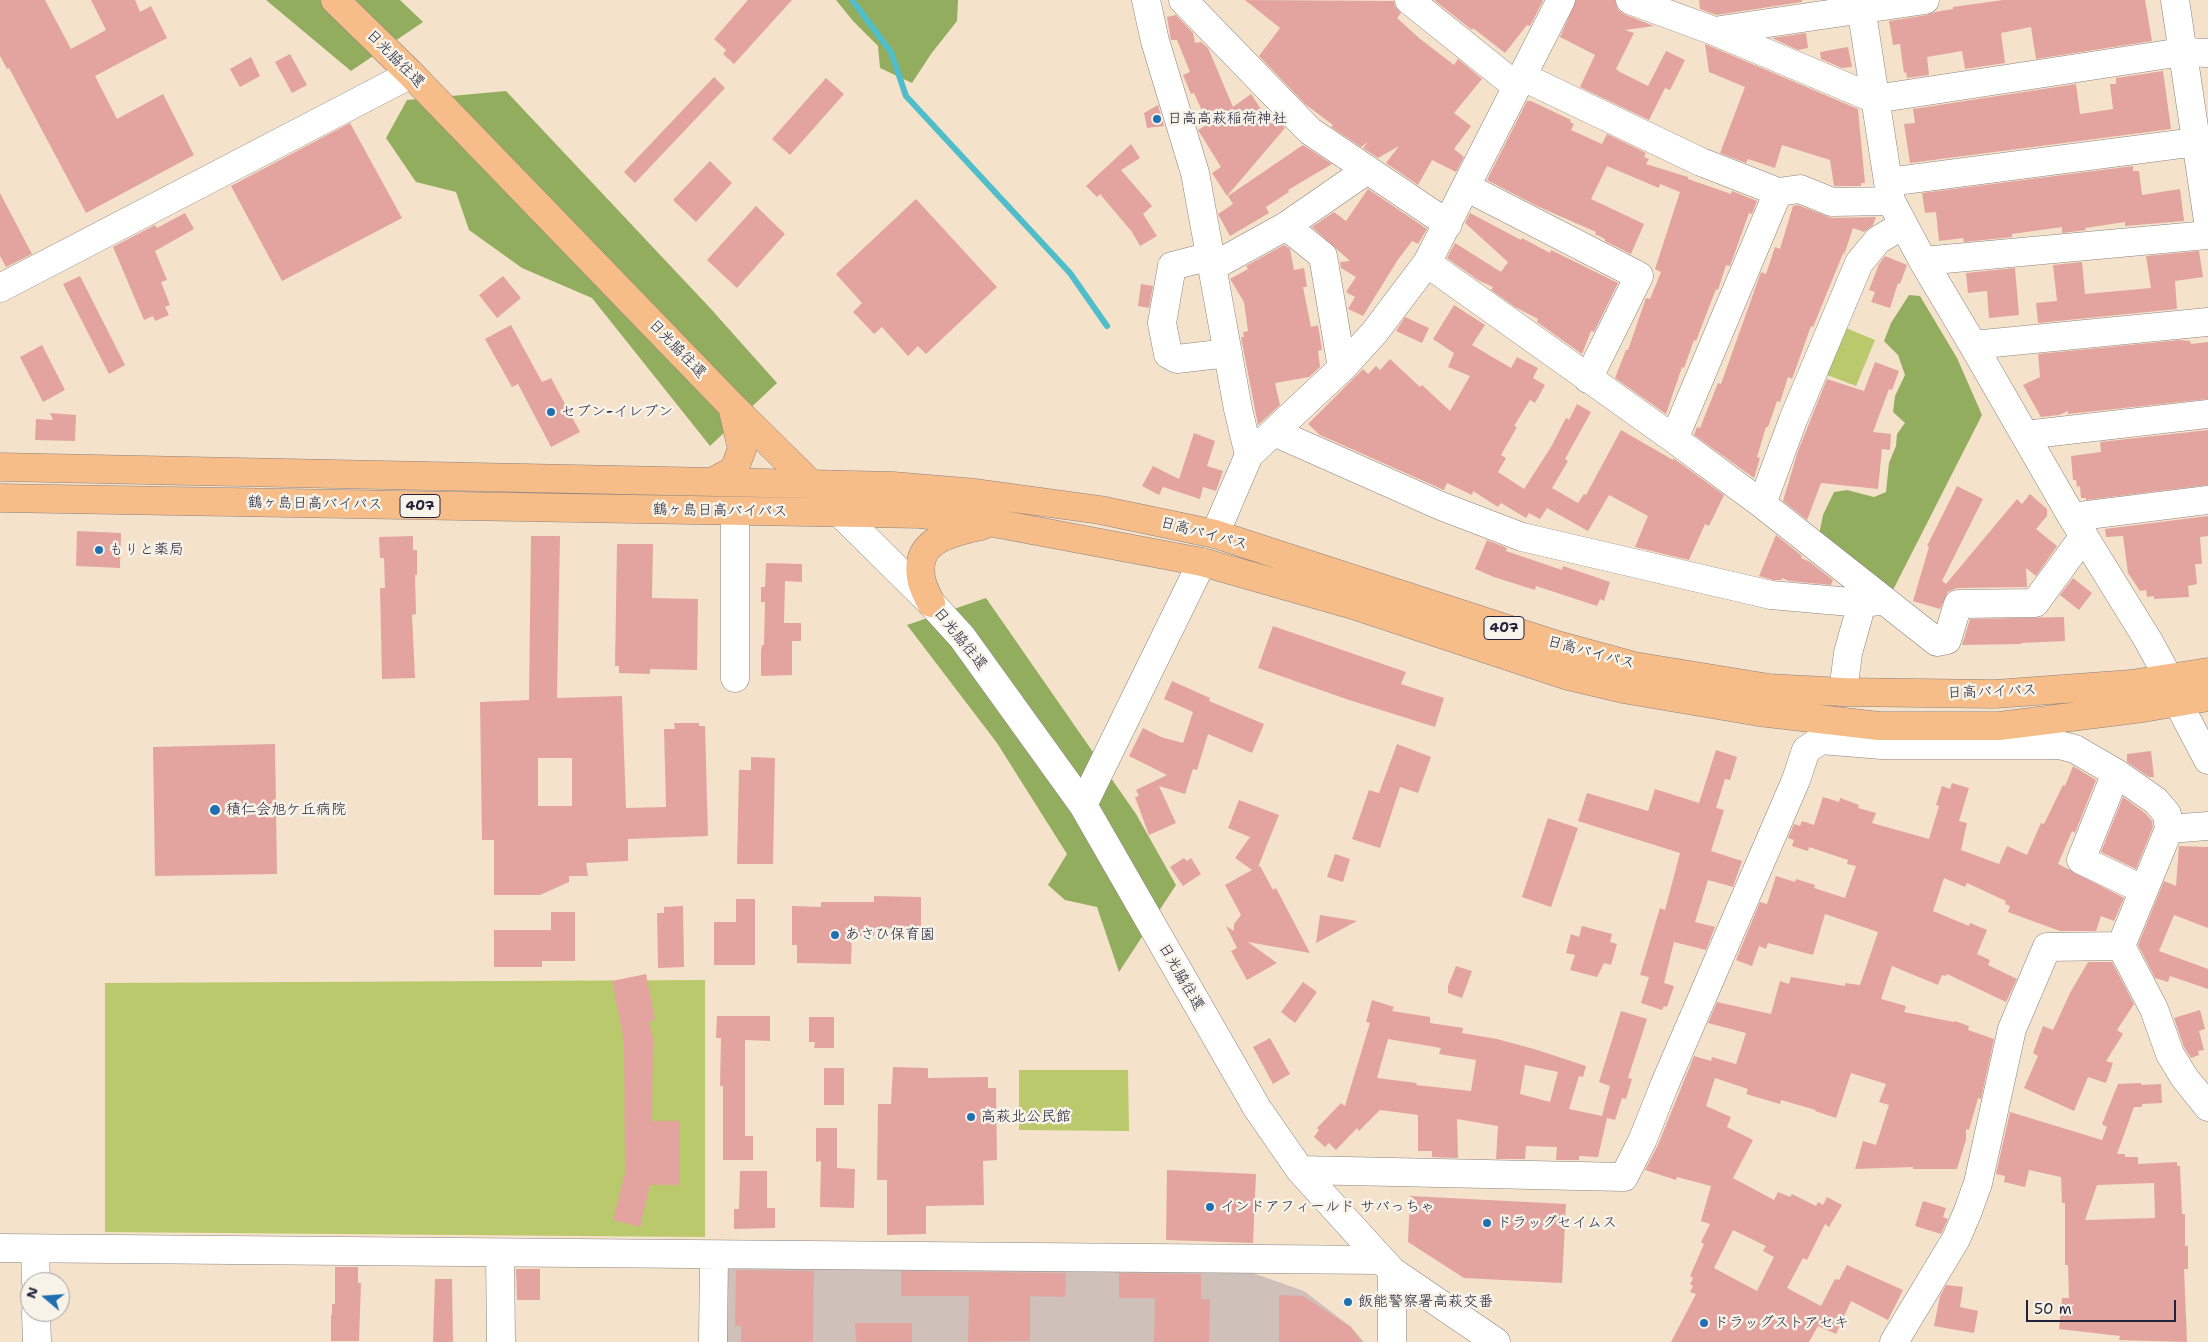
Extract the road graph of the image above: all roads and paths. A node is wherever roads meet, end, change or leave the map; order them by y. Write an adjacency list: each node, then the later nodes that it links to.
1 (335, 0): 12 (highway, 日光脇往還)
2 (1146, 0): 25 (street)
3 (1183, 0): 16 (street)
4 (1409, 0): 13 (street)
5 (1561, 0): 13 (street)
6 (1630, 0): 10 (street)
7 (1925, 0): 9 (street)
8 (2175, 0): 11 (street)
9 (1861, 5): 10 (street); 14 (street)
10 (1714, 32): 14 (street)
11 (2195, 52): 14 (street); 15 (street)
12 (411, 74): 28 (street); 34 (highway, 日光脇往還)
13 (1518, 81): 17 (street); 18 (street)
14 (1875, 98): 19 (street)
15 (2202, 142): 19 (street); 20 (street)
16 (1367, 170): 21 (street); 23 (street)
17 (1466, 187): 21 (street); 33 (street)
18 (1778, 192): 19 (street); 38 (street)
19 (1890, 192): 22 (street)
20 (2208, 221)
21 (1448, 224): 27 (street)
22 (1903, 225): 26 (street); 45 (street)
23 (1286, 226): 25 (street); 32 (street)
24 (2208, 235): 26 (street)
25 (1212, 261): 31 (street); 31 (street)
26 (1923, 261): 30 (street)
27 (1427, 263): 32 (street); 33 (street)
28 (0, 288)
29 (2208, 322): 30 (street)
30 (1973, 345): 37 (street)
31 (1228, 353): 39 (street)
32 (1342, 368): 36 (street)
33 (1588, 379): 38 (street)
34 (732, 406): 41 (highway); 42 (highway, 日光脇往還)
35 (2208, 414): 37 (street)
36 (1274, 432): 39 (street); 52 (street)
37 (2025, 435): 49 (street)
38 (1674, 438): 45 (street)
39 (1249, 455): 50 (street)
40 (0, 467): 41 (highway, 鶴ヶ島日高バイパス / 407)
41 (714, 481): 42 (highway, 鶴ヶ島日高バイパス / 407)
42 (811, 484): 47 (highway, 日光脇往還); 50 (highway, 日高バイパス / 407)
43 (0, 498): 46 (highway, 鶴ヶ島日高バイパス / 407)
44 (2208, 500): 49 (street)
45 (1762, 504): 52 (street)
46 (735, 511): 47 (highway, 鶴ヶ島日高バイパス / 407); 56 (street)
47 (840, 513): 48 (highway, 日高バイパス / 407); 53 (street, 日光脇往還)
48 (994, 523): 51 (highway, 日高バイパス / 407); 53 (highway)
49 (2078, 527): 52 (street); 55 (street)
50 (1215, 534): 57 (highway, 日高バイパス / 407)
51 (1202, 562): 59 (highway, 日高バイパス / 407); 62 (street)
52 (1874, 601): 57 (street)
53 (931, 604): 62 (street, 日光脇往還)
54 (2208, 672): 55 (highway, 日高バイパス / 407)
55 (2168, 677): 57 (highway, 日高バイパス / 407); 59 (street)
56 (735, 678)
57 (1844, 692)
58 (2208, 697): 59 (highway, 日高バイパス / 407)
59 (2178, 703): 60 (street)
60 (2208, 760)
61 (2116, 772): 64 (street); 65 (street); 68 (street)
62 (1083, 805): 68 (street, 日光脇往還)
63 (2208, 826): 64 (street)
64 (2169, 829): 65 (street)
65 (2144, 890): 66 (street)
66 (2121, 946): 67 (street); 81 (street)
67 (2208, 1107)
68 (1300, 1170): 73 (street, 日光脇往還)
69 (0, 1248): 70 (street)
70 (35, 1249): 71 (street); 74 (street)
71 (500, 1252): 72 (street); 77 (street)
72 (714, 1255): 73 (street); 78 (street)
73 (1386, 1266): 79 (street); 80 (street, 日光脇往還)
74 (36, 1272)
75 (36, 1322): 76 (street)
76 (37, 1342)
77 (501, 1342)
78 (713, 1342)
79 (1392, 1342)
80 (1496, 1342)
81 (1894, 1342)

